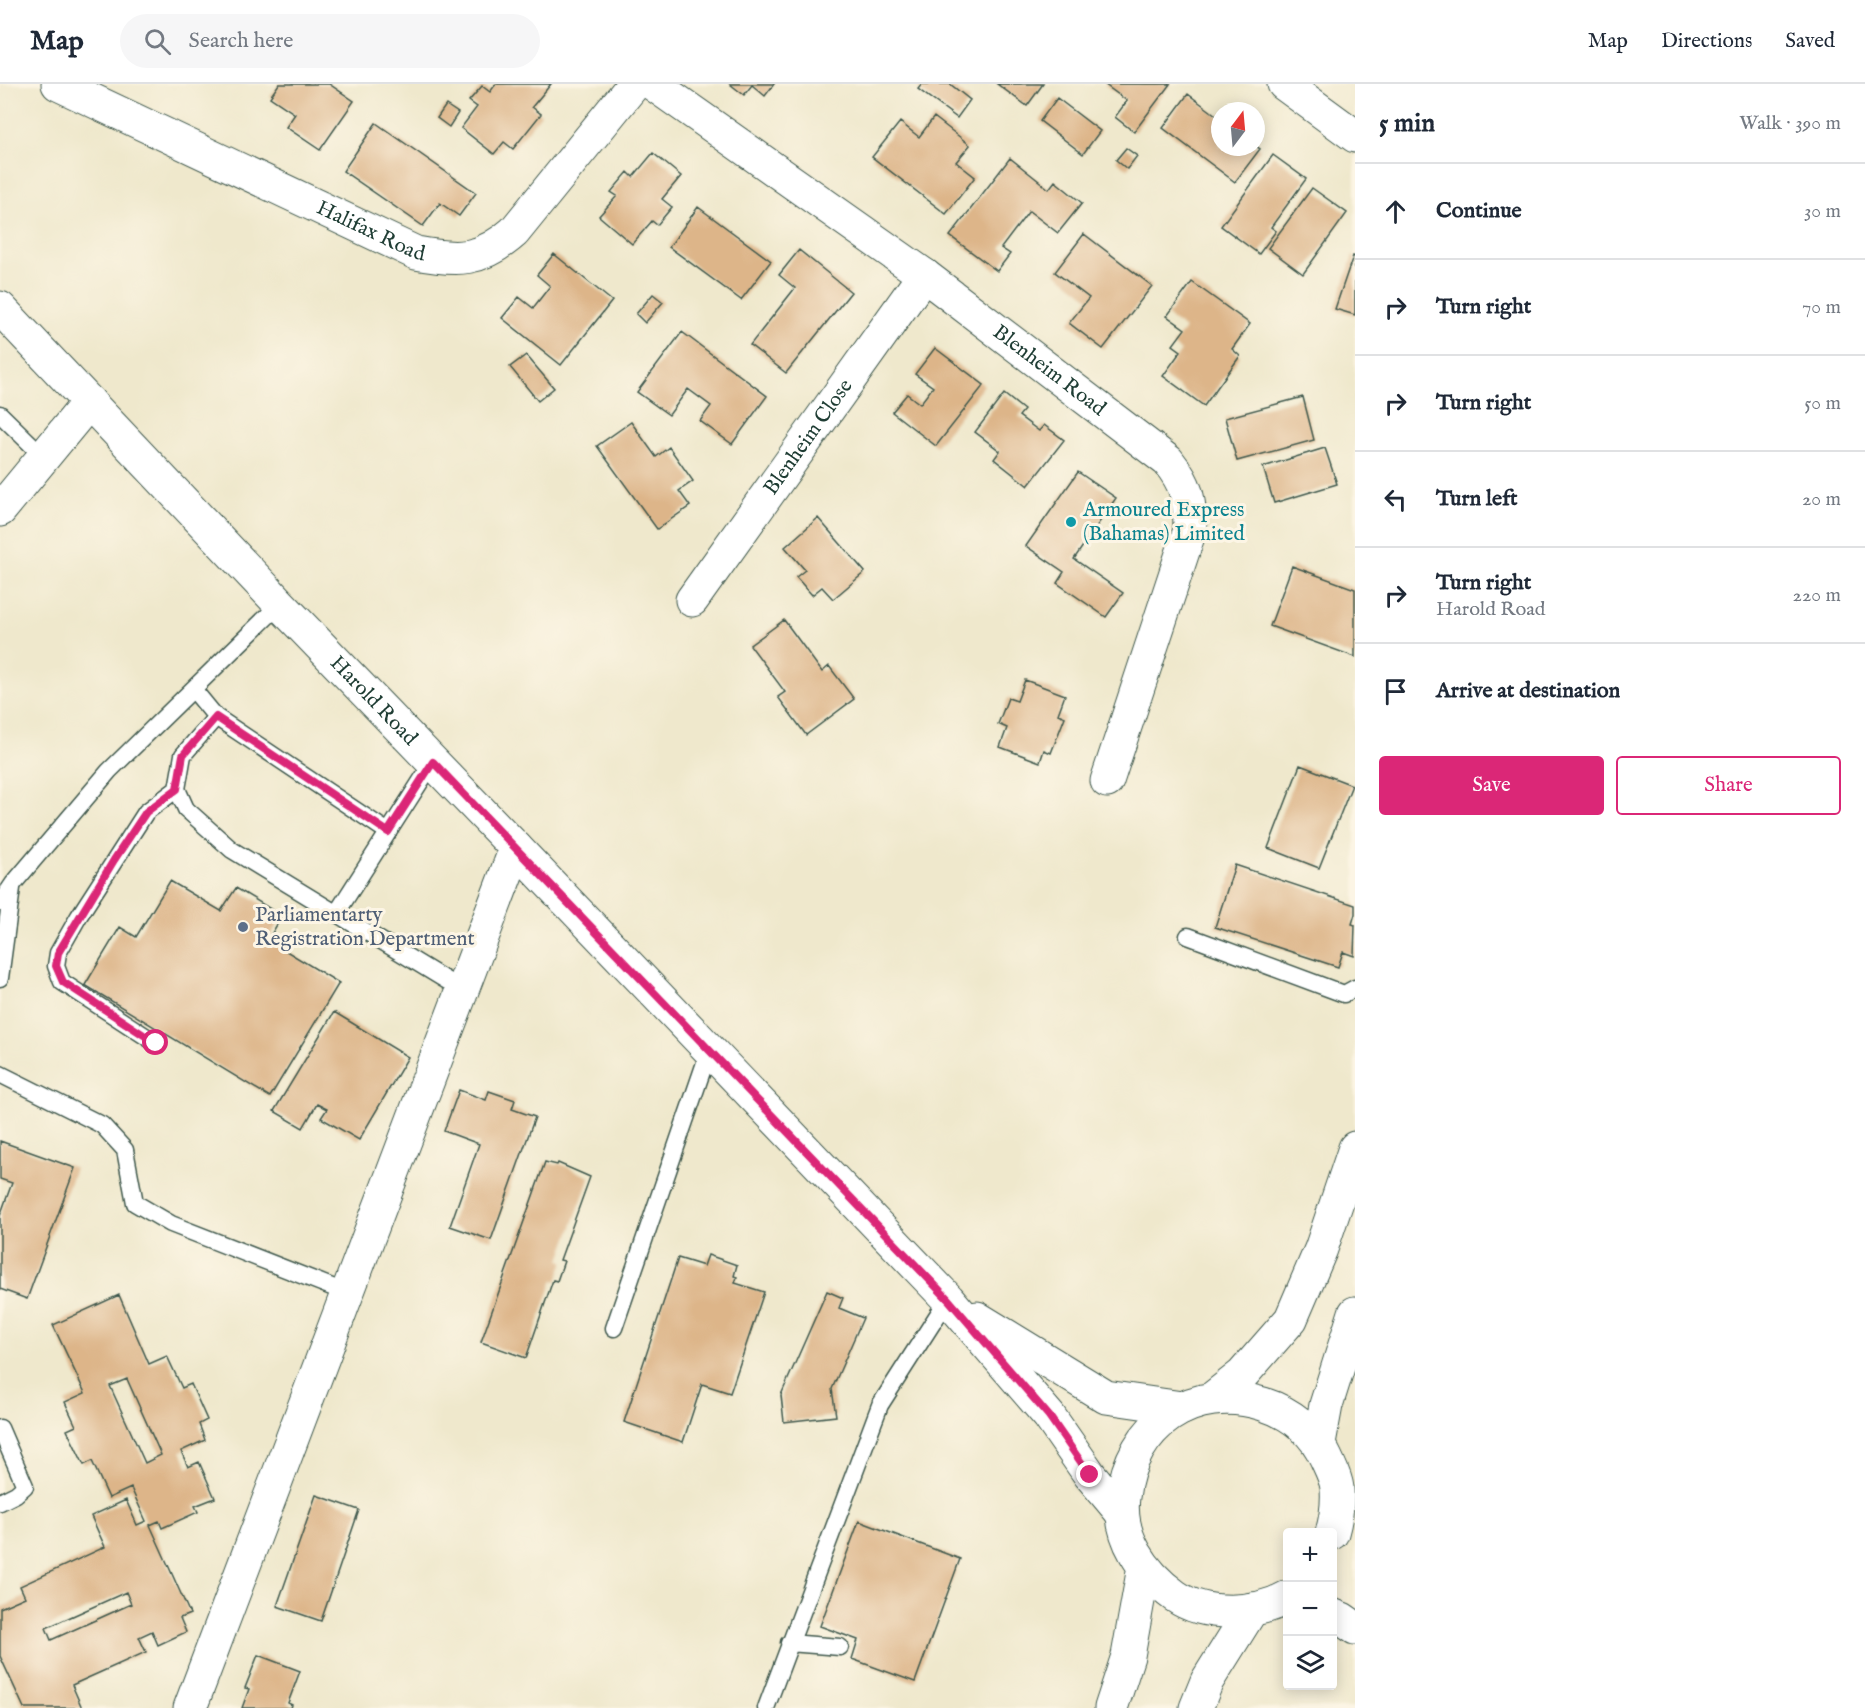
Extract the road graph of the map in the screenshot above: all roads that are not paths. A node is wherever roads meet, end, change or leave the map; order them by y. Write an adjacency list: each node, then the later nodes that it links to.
1 (58, 84): 2 (main road, Halifax Road)
2 (634, 84)
3 (653, 84): 6 (main road, Blenheim Road)
4 (1284, 84): 5 (main road)
5 (1355, 136)
6 (924, 276): 12 (main road, Blenheim Close); 17 (main road, Blenheim Road)
7 (0, 308): 8 (main road, Harold Road)
8 (89, 402): 10 (main road); 13 (main road, Harold Road)
9 (0, 414): 10 (lane)
10 (44, 457): 11 (main road)
11 (0, 510)
12 (692, 600)
13 (279, 604): 14 (lane); 16 (main road, Harold Road)
14 (193, 689): 15 (lane); 21 (lane)
15 (216, 717): 18 (lane); 19 (lane)
16 (433, 762): 19 (lane); 20 (main road, Harold Road)
17 (1107, 780)
18 (177, 789): 23 (lane); 28 (lane)
19 (388, 832): 23 (lane)
20 (516, 848): 27 (main road); 29 (main road, Harold Road)
21 (13, 884): 22 (lane); 25 (lane)
22 (0, 903)
23 (336, 914): 27 (lane)
24 (1188, 936): 26 (lane)
25 (0, 978)
26 (1355, 988)
27 (462, 990): 32 (main road)
28 (156, 1043)
29 (709, 1051): 33 (main road, Harold Road); 35 (lane)
30 (0, 1074): 32 (lane)
31 (1355, 1148): 36 (main road)
32 (347, 1293): 52 (main road)
33 (948, 1299): 37 (main road, Harold Road); 42 (main road, Harold Road); 50 (lane)
34 (1355, 1313): 39 (main road)
35 (615, 1328)
36 (1214, 1398): 37 (main road); 39 (main road)
37 (1182, 1407): 42 (main road)
38 (0, 1428): 41 (lane)
39 (1319, 1443): 40 (main road)
40 (1337, 1486): 43 (main road); 44 (main road)
41 (0, 1502)
42 (1121, 1512): 45 (main road)
43 (1355, 1518)
44 (1333, 1528)
45 (1144, 1567): 47 (main road); 54 (main road)
46 (1283, 1599): 47 (main road)
47 (1252, 1609): 55 (main road)
48 (1337, 1617): 49 (main road)
49 (1355, 1628)
50 (789, 1644): 51 (lane); 53 (lane)
51 (840, 1647)
52 (190, 1708)
53 (766, 1708)
54 (1111, 1708)
55 (1196, 1708)

